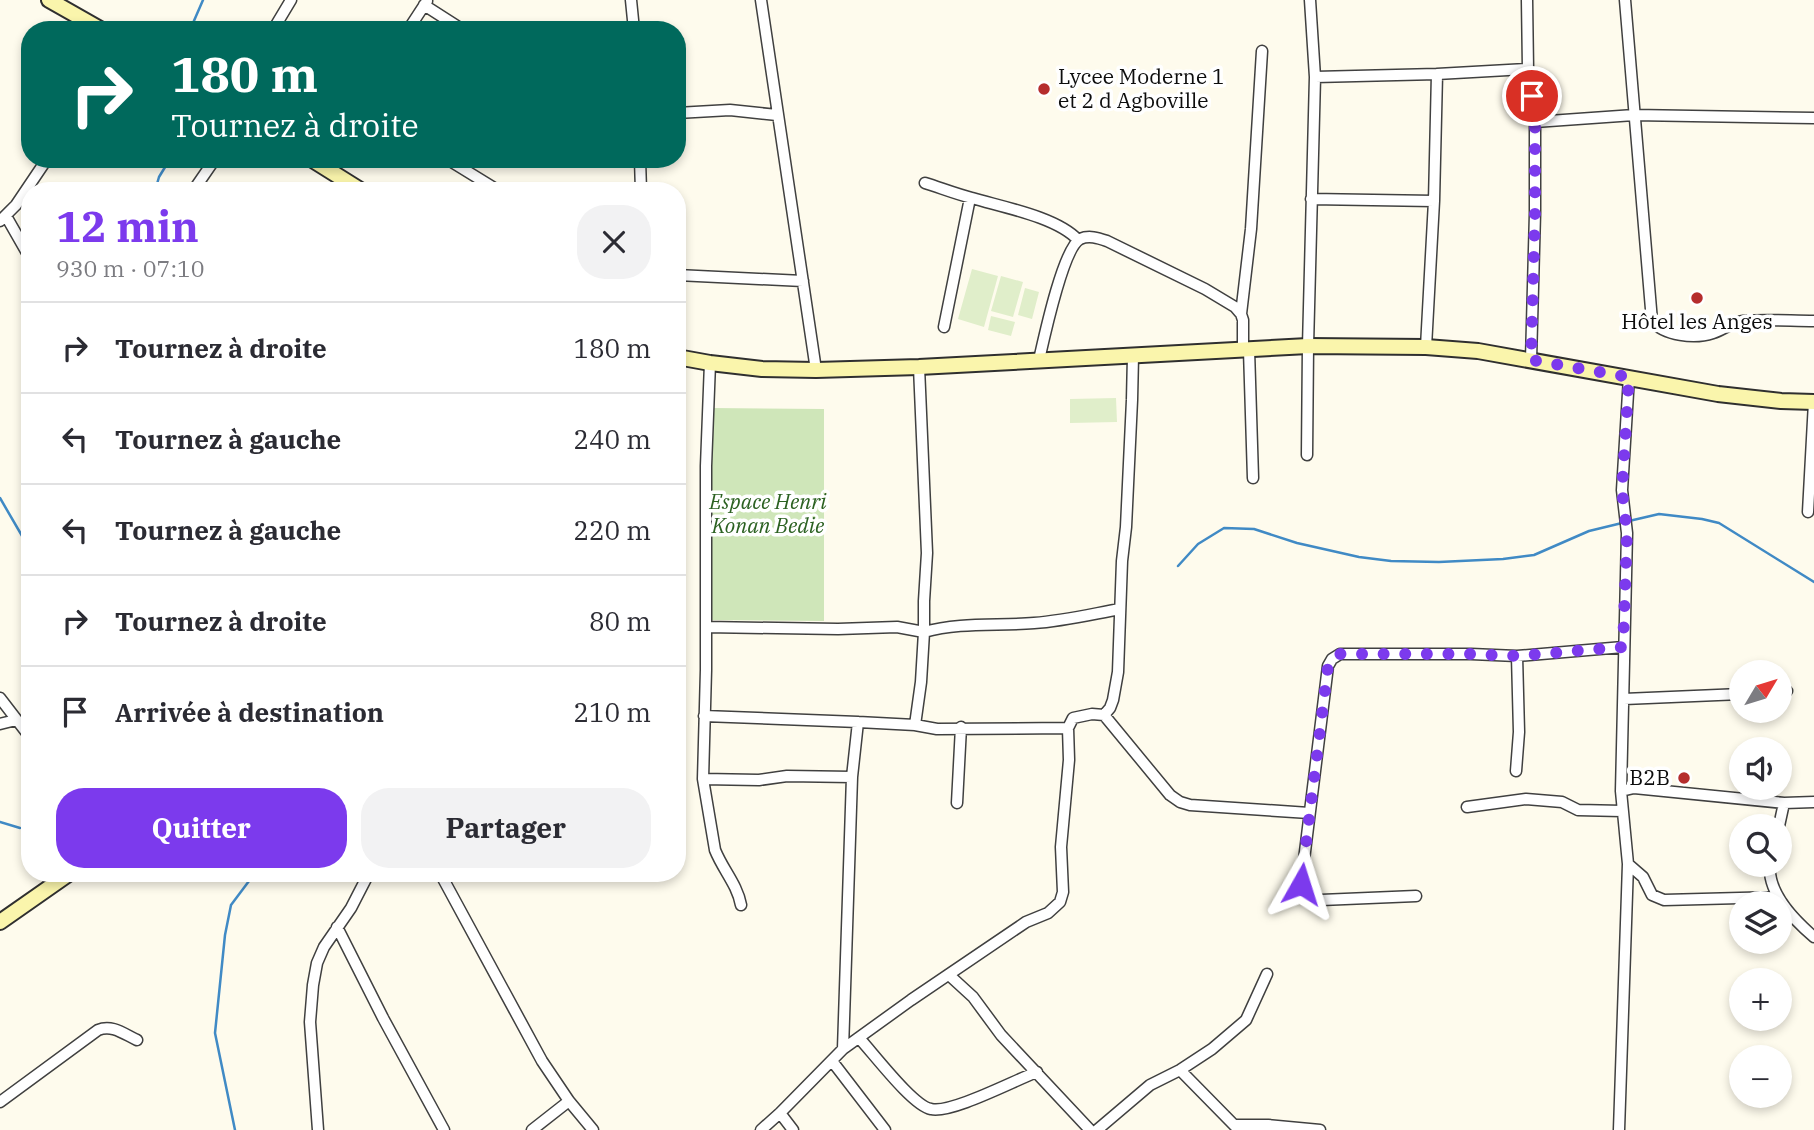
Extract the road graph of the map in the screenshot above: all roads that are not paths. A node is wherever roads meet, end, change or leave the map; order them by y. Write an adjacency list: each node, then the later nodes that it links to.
1 (291, 0): 10 (street)
2 (631, 0): 13 (street)
3 (761, 0): 19 (street)
4 (1310, 0): 17 (street)
5 (1527, 0): 15 (street)
6 (1625, 0): 20 (street)
7 (58, 2): 9 (main road)
8 (425, 3): 11 (street); 12 (street)
9 (88, 21)
10 (278, 21)
11 (414, 21)
12 (450, 21)
13 (633, 21)
14 (1262, 51): 37 (street)
15 (1528, 69): 16 (street); 22 (street)
16 (1437, 74): 17 (street); 31 (street)
17 (1315, 77): 30 (street)
18 (686, 112): 19 (street)
19 (777, 115): 36 (street)
20 (1634, 115): 21 (street); 22 (street); 38 (street)
21 (1814, 118)
22 (1535, 122): 46 (street)
23 (333, 168): 25 (main road)
24 (462, 168): 26 (street)
25 (351, 182)
26 (484, 182)
27 (925, 183): 29 (street)
28 (21, 198): 32 (street)
29 (970, 198): 33 (street); 39 (street)
30 (1311, 200): 31 (street); 40 (street)
31 (1434, 201): 41 (street)
32 (3, 218): 34 (street)
33 (1078, 240): 37 (street); 45 (street)
34 (21, 245)
35 (686, 275): 36 (street)
36 (803, 281): 49 (street)
37 (1241, 314): 42 (street)
38 (1814, 321)
39 (944, 327)
40 (1308, 346): 41 (main road); 42 (main road); 52 (street)
41 (1426, 347): 46 (main road)
42 (1246, 350): 43 (main road); 53 (street)
43 (1133, 356): 45 (main road); 55 (street)
44 (686, 359): 47 (main road)
45 (1039, 360): 48 (main road)
46 (1531, 360): 50 (main road)
47 (710, 363): 49 (main road); 56 (street)
48 (919, 367): 49 (main road); 57 (street)
49 (816, 370)
50 (1629, 377): 51 (main road); 58 (street)
51 (1814, 402): 54 (street)
52 (1307, 455)
53 (1253, 478)
54 (1808, 512)
55 (1120, 609): 57 (street); 63 (street)
56 (706, 627): 57 (street); 64 (street)
57 (924, 632): 69 (street)
58 (1623, 647): 59 (street); 62 (street)
59 (1517, 656): 72 (street); 81 (street)
60 (1729, 695): 62 (street)
61 (0, 698): 65 (street)
62 (1624, 699): 75 (street)
63 (1104, 715): 71 (street); 81 (street)
64 (704, 716): 66 (street); 74 (street)
65 (16, 720): 67 (street); 68 (street)
66 (858, 722): 69 (street); 73 (street)
67 (0, 724)
68 (21, 725)
69 (915, 725): 70 (street)
70 (961, 727): 71 (street); 77 (street)
71 (1068, 729): 95 (street)
72 (1516, 771)
73 (852, 777): 74 (street); 98 (street)
74 (703, 779): 89 (street)
75 (1621, 791): 78 (street); 80 (street)
76 (1814, 802): 78 (street)
77 (957, 803)
78 (1784, 803): 82 (street)
79 (1467, 807): 80 (street)
80 (1622, 811): 83 (street)
81 (1309, 813): 87 (street)
82 (1782, 814)
83 (1628, 864): 88 (street); 116 (street)
84 (58, 882): 91 (main road)
85 (364, 882): 92 (street)
86 (445, 882): 102 (street)
87 (1416, 896)
88 (1729, 898)
89 (741, 905)
90 (1792, 915): 93 (street)
91 (0, 922)
92 (337, 927): 106 (street); 107 (street)
93 (1814, 937)
94 (1267, 974): 100 (street)
95 (949, 975): 96 (street); 101 (street)
96 (859, 1038): 98 (street); 101 (street)
97 (137, 1041): 103 (street)
98 (843, 1049): 99 (street)
99 (832, 1061): 104 (street); 112 (street)
100 (1180, 1070): 105 (street); 114 (street)
101 (1037, 1072): 113 (street)
102 (569, 1101): 108 (street); 109 (street)
103 (0, 1102)
104 (780, 1113): 110 (street); 111 (street)
105 (1236, 1127): 115 (street)
106 (318, 1130)
107 (444, 1130)
108 (532, 1130)
109 (593, 1130)
110 (761, 1130)
111 (793, 1130)
112 (885, 1130)
113 (1090, 1130)
114 (1097, 1130)
115 (1320, 1130)
116 (1619, 1130)

